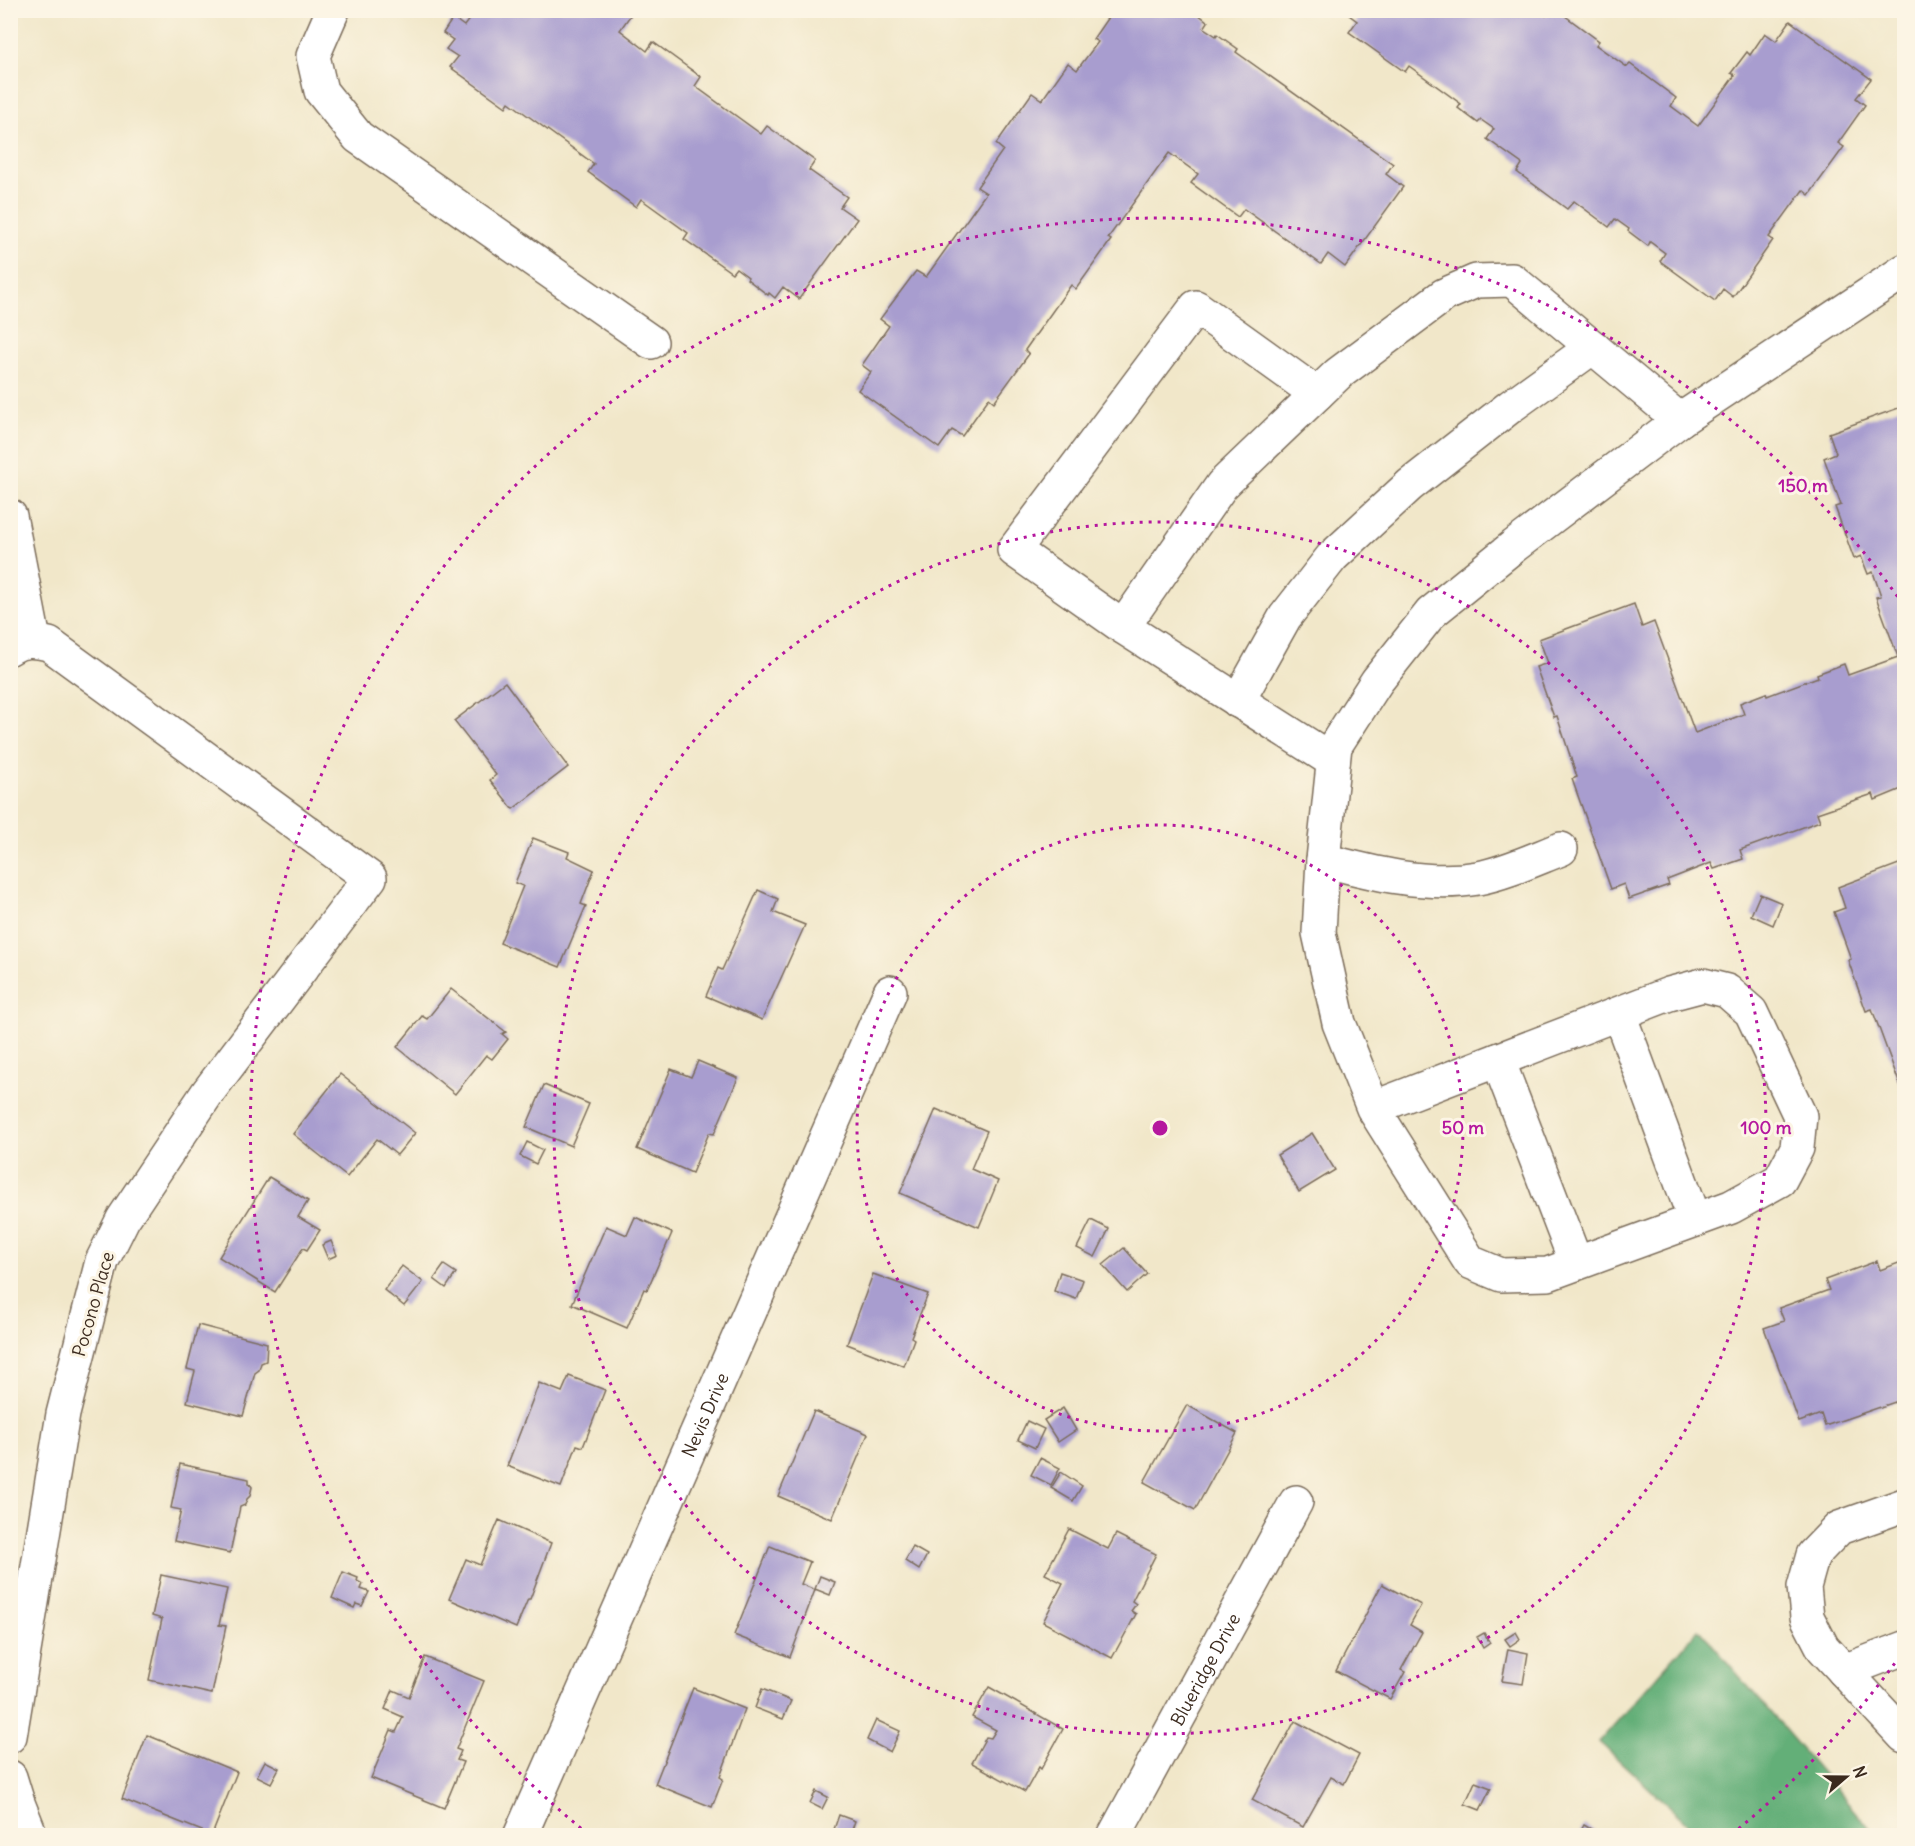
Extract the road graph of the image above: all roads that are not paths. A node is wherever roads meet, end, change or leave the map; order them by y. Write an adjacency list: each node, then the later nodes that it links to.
1 (333, 10): 3 (street)
2 (1905, 271): 6 (street)
3 (651, 342)
4 (1593, 347): 5 (street); 6 (street); 10 (street)
5 (1317, 394): 8 (street); 8 (street)
6 (1680, 420): 11 (street)
7 (10, 516): 9 (street)
8 (1123, 627): 10 (street)
9 (22, 644): 24 (street, Pocono Place)
10 (1238, 700): 11 (street)
11 (1333, 761): 13 (street)
12 (1561, 849): 13 (street)
13 (1323, 860): 17 (street)
14 (890, 992): 28 (street, Nevis Drive)
15 (1619, 1014): 16 (street); 18 (street); 18 (street)
16 (1498, 1060): 17 (street); 19 (street)
17 (1373, 1108): 19 (street)
18 (1695, 1220): 19 (street)
19 (1576, 1263)
20 (1296, 1502): 29 (street, Blueridge Drive)
21 (1905, 1505): 23 (street)
22 (1905, 1648): 23 (street)
23 (1844, 1671): 25 (street)
24 (10, 1736)
25 (1905, 1736)
26 (10, 1777): 27 (street)
27 (31, 1836)
28 (520, 1836)
29 (1114, 1836)

